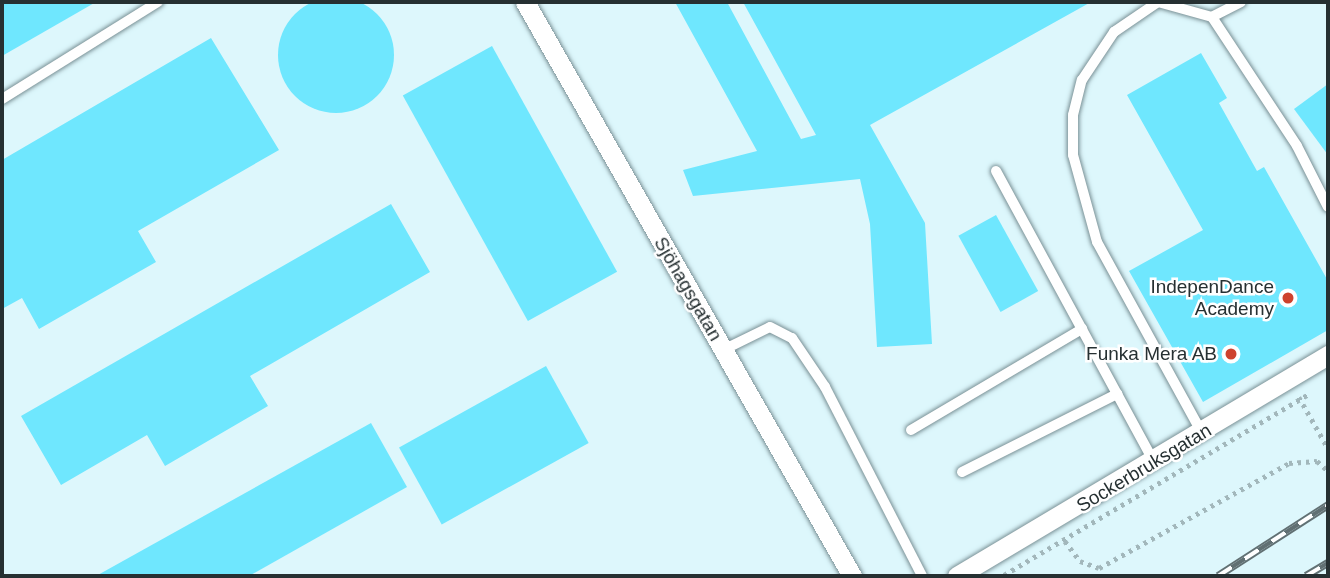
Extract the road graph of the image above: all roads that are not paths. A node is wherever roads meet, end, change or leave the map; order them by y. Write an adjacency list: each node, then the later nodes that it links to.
1 (158, 2): 5 (lane)
2 (525, 2): 9 (street, Sjöhagsgatan)
3 (1241, 2): 4 (lane)
4 (1212, 17): 7 (lane); 13 (lane)
5 (2, 99)
6 (996, 171): 8 (lane)
7 (1328, 207)
8 (1082, 329): 11 (lane); 12 (lane)
9 (723, 349): 16 (street, Sjöhagsgatan); 17 (lane)
10 (1328, 355): 13 (street, Sockerbruksgatan)
11 (1117, 394): 14 (lane); 15 (lane)
12 (911, 430)
13 (1203, 433): 14 (street, Sockerbruksgatan)
14 (1154, 462): 18 (street, Sockerbruksgatan)
15 (961, 472)
16 (852, 576)
17 (922, 576)
18 (957, 576)

